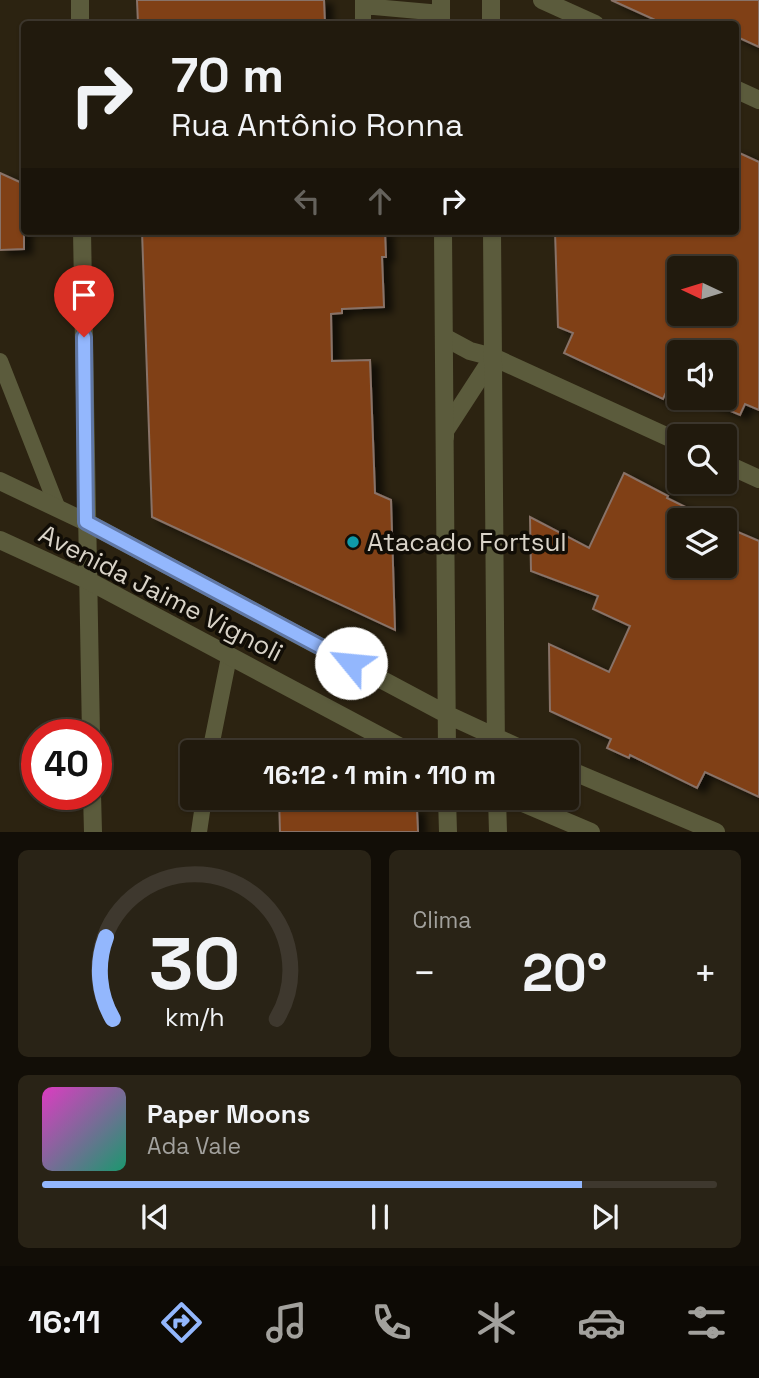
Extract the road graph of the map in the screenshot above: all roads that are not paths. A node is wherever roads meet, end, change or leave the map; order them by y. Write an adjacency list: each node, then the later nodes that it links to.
1 (80, 0): 6 (street)
2 (491, 0): 8 (street)
3 (542, 0): 9 (street)
4 (363, 3): 5 (lane); 7 (lane)
5 (441, 13)
6 (80, 21)
7 (363, 21)
8 (491, 21)
9 (588, 21)
10 (739, 91): 11 (street)
11 (759, 100)
12 (82, 235): 24 (street)
13 (443, 235): 15 (street)
14 (492, 235): 16 (street)
15 (444, 337): 16 (street); 19 (street)
16 (493, 357): 18 (street); 19 (street); 34 (street)
17 (0, 361): 23 (lane)
18 (667, 437)
19 (445, 446): 28 (street)
20 (737, 469): 21 (street)
21 (759, 479)
22 (0, 481): 23 (street, Avenida Jaime Vignoli)
23 (58, 509): 24 (street, Avenida Jaime Vignoli)
24 (86, 522): 26 (street); 28 (street, Avenida Jaime Vignoli)
25 (0, 540): 26 (street, Avenida Jaime Vignoli)
26 (87, 580): 27 (street, Avenida Jaime Vignoli); 29 (street)
27 (229, 657): 30 (lane); 31 (street, Avenida Jaime Vignoli)
28 (448, 715): 32 (street); 33 (street, Avenida Jaime Vignoli)
29 (90, 719)
30 (212, 740)
31 (387, 740)
32 (447, 740)
33 (487, 740)
34 (496, 740)
35 (579, 774): 46 (street)
36 (92, 810): 41 (street)
37 (202, 810): 42 (lane)
38 (447, 810): 43 (street)
39 (497, 810): 44 (street)
40 (540, 810): 45 (street)
41 (93, 832)
42 (199, 832)
43 (448, 832)
44 (498, 832)
45 (592, 832)
46 (716, 832)

